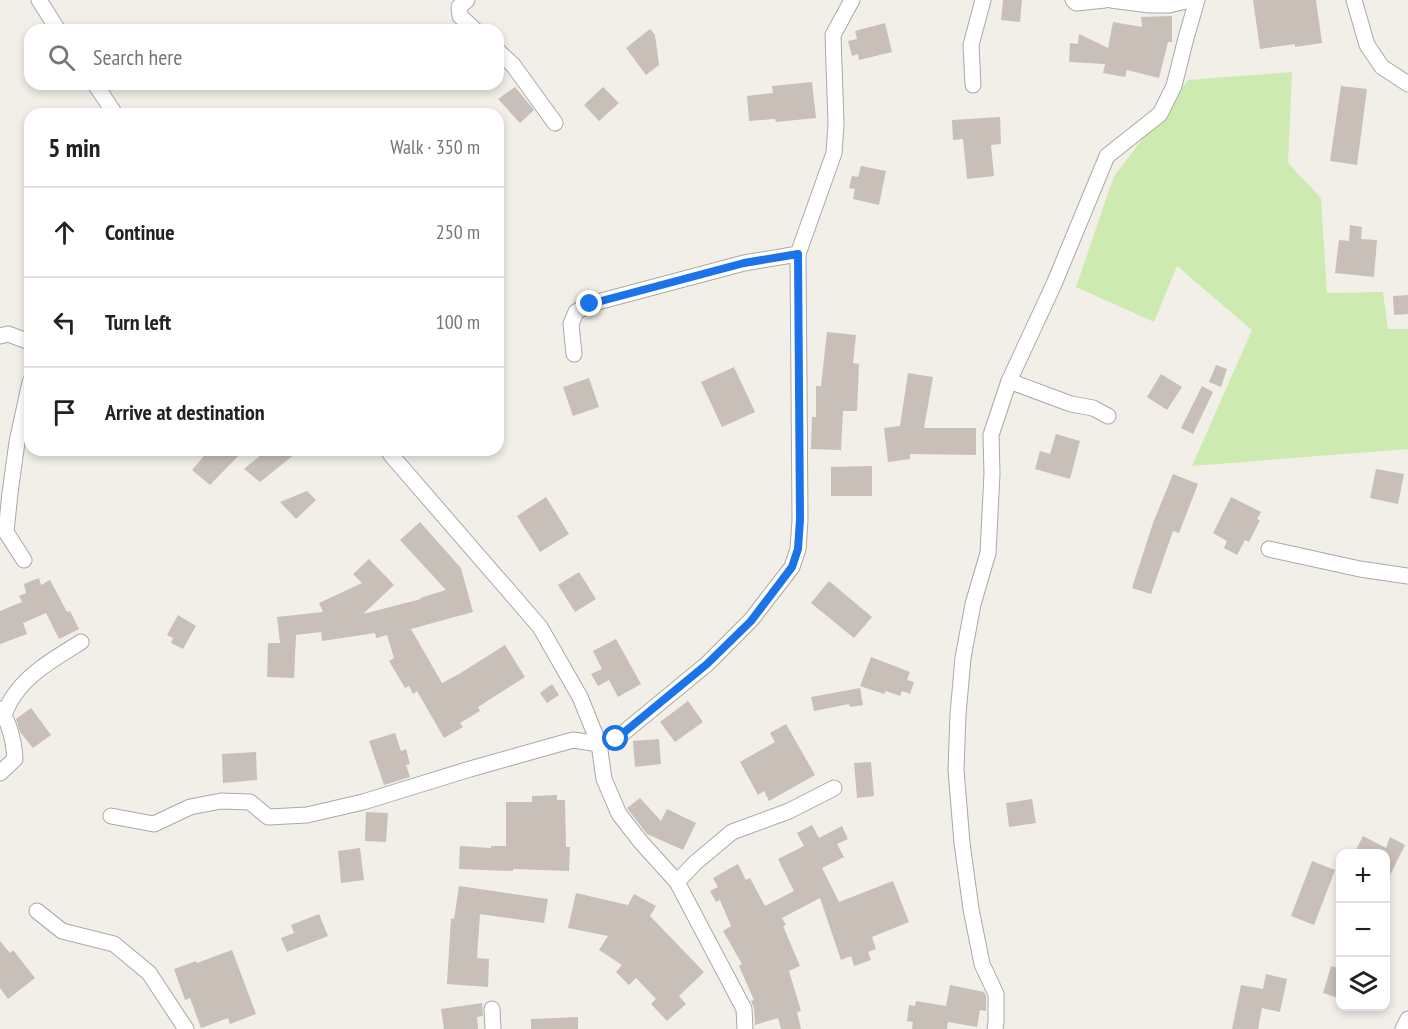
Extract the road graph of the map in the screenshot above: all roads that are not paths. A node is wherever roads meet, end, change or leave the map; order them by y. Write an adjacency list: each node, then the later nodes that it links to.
1 (39, 0): 11 (street)
2 (467, 0): 12 (street)
3 (852, 0): 19 (street)
4 (983, 0): 15 (street)
5 (1073, 0): 6 (street)
6 (1105, 0)
7 (1111, 0): 8 (street)
8 (1190, 0)
9 (1197, 0): 23 (street)
10 (1354, 0): 14 (street)
11 (54, 24)
12 (469, 24)
13 (504, 57): 18 (street)
14 (1408, 84)
15 (973, 85)
16 (99, 90): 17 (street)
17 (111, 108)
18 (555, 123)
19 (798, 254): 22 (street); 32 (street)
20 (0, 336): 21 (street)
21 (24, 340)
22 (574, 354)
23 (1010, 381): 25 (street); 43 (street)
24 (24, 410): 28 (street)
25 (1108, 416)
26 (392, 456): 32 (street)
27 (1269, 549): 29 (street)
28 (24, 560)
29 (1408, 576)
30 (81, 642): 31 (street)
31 (2, 712): 33 (street)
32 (599, 744): 35 (street); 36 (street)
33 (0, 773)
34 (834, 788): 36 (street)
35 (111, 816)
36 (677, 882): 42 (street)
37 (37, 911): 40 (street)
38 (492, 1009): 41 (street)
39 (1408, 1019): 44 (street)
40 (186, 1029)
41 (493, 1029)
42 (745, 1029)
43 (995, 1029)
44 (1404, 1029)

